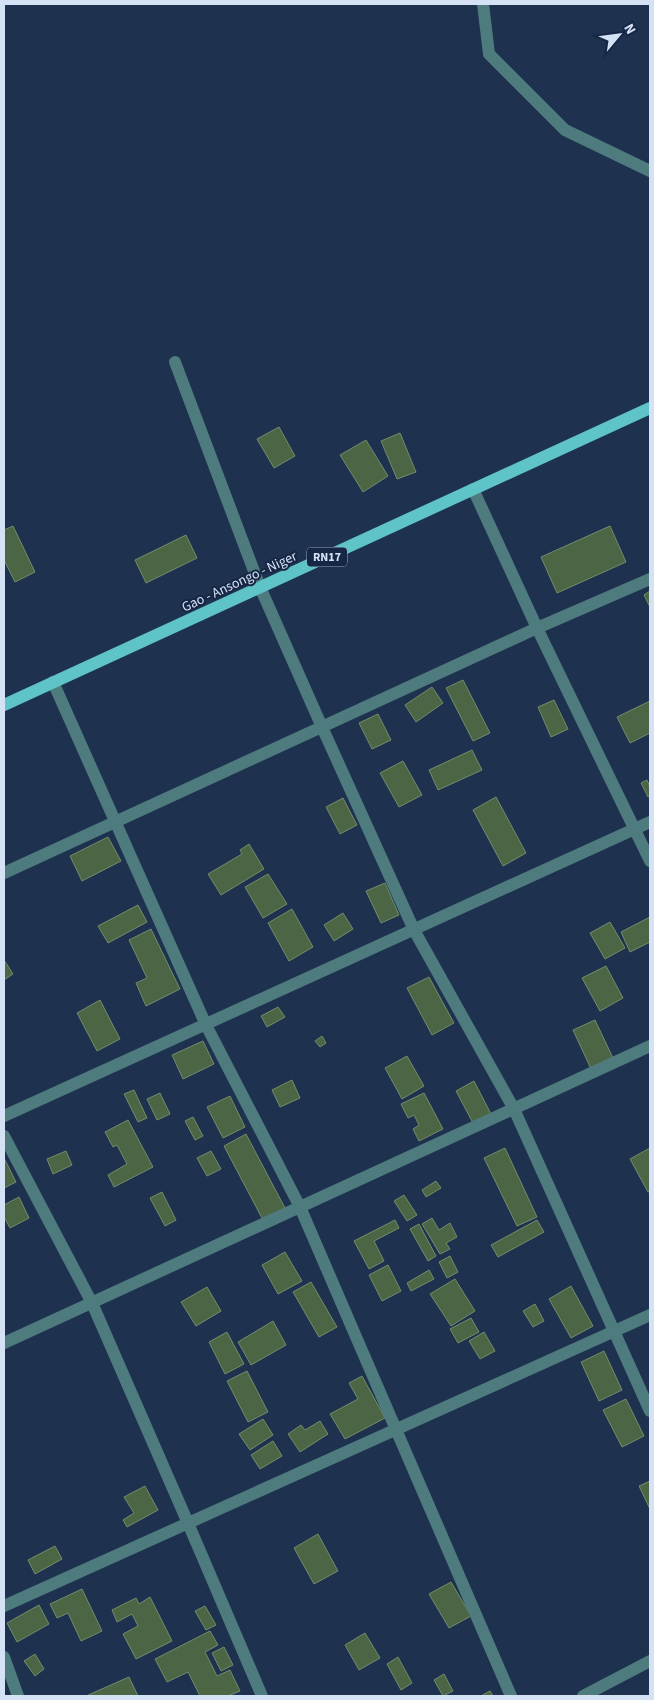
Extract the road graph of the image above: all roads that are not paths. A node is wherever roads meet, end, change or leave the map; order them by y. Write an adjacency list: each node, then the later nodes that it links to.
1 (483, 4): 2 (street)
2 (650, 171)
3 (175, 362): 7 (street)
4 (650, 408): 5 (main road, Gao - Ansongo - Niger / RN17)
5 (473, 489): 7 (main road, Gao - Ansongo - Niger / RN17); 8 (street)
6 (650, 579): 8 (street)
7 (260, 587): 9 (main road, Gao - Ansongo - Niger / RN17); 11 (street)
8 (537, 628): 11 (street); 14 (street)
9 (54, 682): 10 (main road, Gao - Ansongo - Niger / RN17); 12 (street)
10 (4, 705)
11 (322, 727): 12 (street); 17 (street)
12 (115, 822): 16 (street); 18 (street)
13 (650, 822): 14 (street)
14 (635, 830): 15 (street); 17 (street)
15 (650, 861)
16 (4, 873)
17 (414, 930): 18 (street); 20 (street)
18 (206, 1025): 21 (street); 23 (street)
19 (650, 1046): 20 (street)
20 (514, 1109): 23 (street); 26 (street)
21 (4, 1116)
22 (4, 1136): 24 (street)
23 (300, 1207): 24 (street); 29 (street)
24 (92, 1302): 27 (street); 30 (street)
25 (650, 1315): 26 (street)
26 (614, 1331): 28 (street); 29 (street)
27 (4, 1343)
28 (650, 1411)
29 (396, 1429): 30 (street); 36 (street)
30 (188, 1523): 31 (street); 35 (street)
31 (4, 1606)
32 (4, 1657): 34 (street)
33 (650, 1661): 37 (street)
34 (18, 1696)
35 (262, 1696)
36 (510, 1696)
37 (584, 1696)

